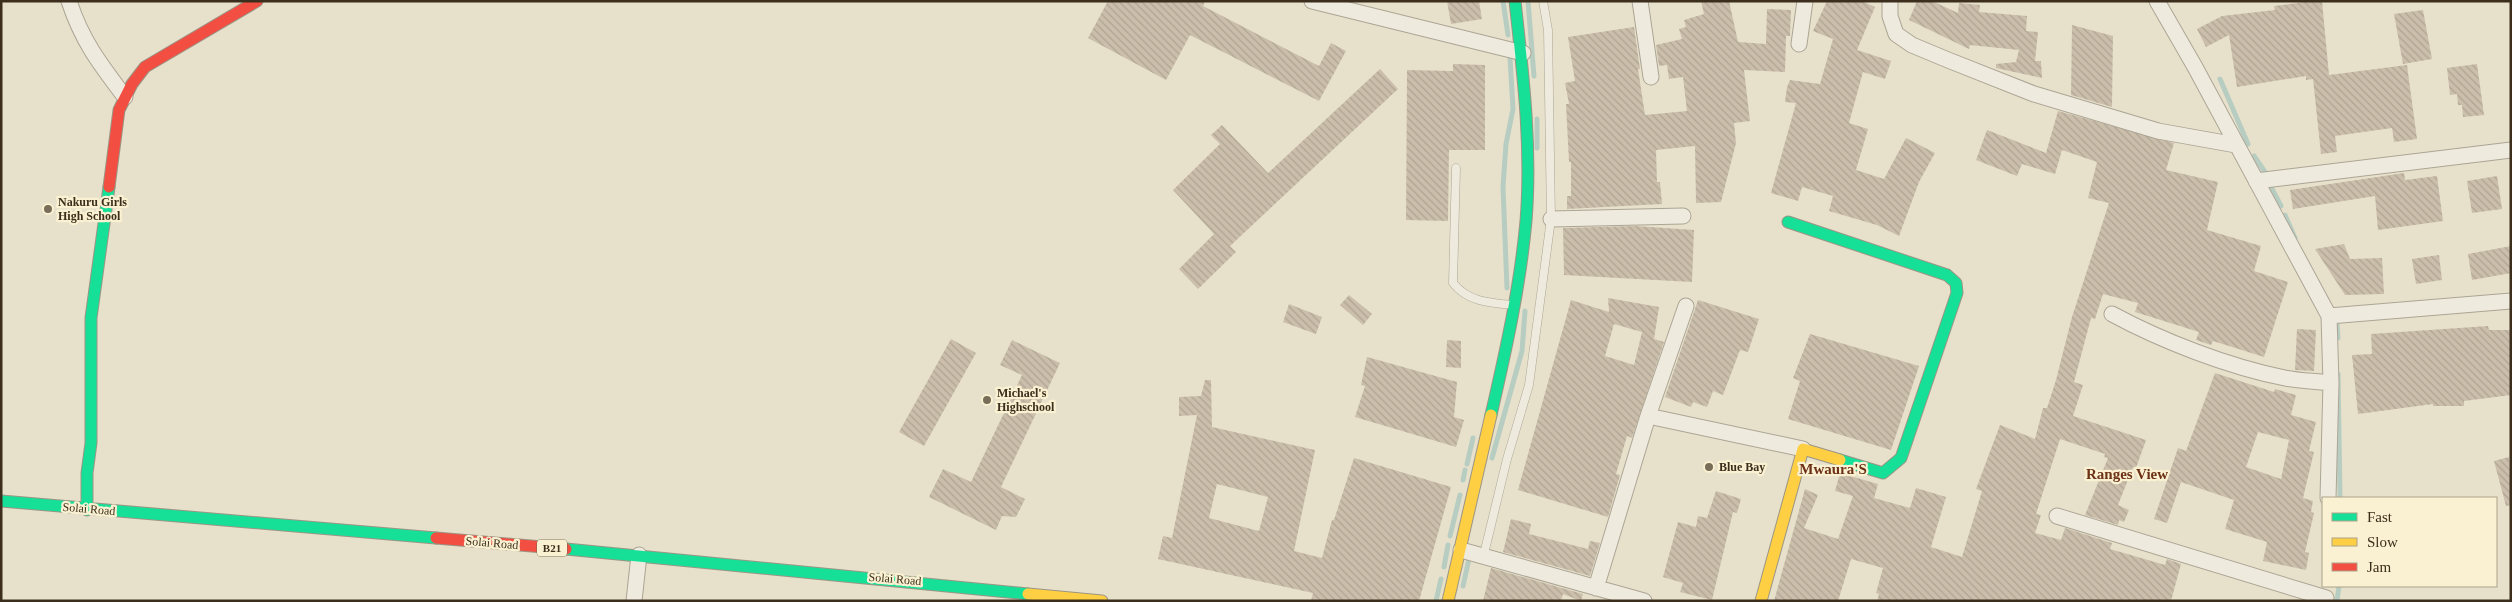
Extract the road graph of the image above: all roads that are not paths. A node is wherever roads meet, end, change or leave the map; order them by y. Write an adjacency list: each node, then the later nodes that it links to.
1 (69, 1): 13 (street)
2 (257, 1): 13 (main road)
3 (1312, 1): 11 (street)
4 (1516, 1): 11 (main road)
5 (1543, 1): 19 (lane)
6 (1640, 1): 12 (street)
7 (1805, 1): 10 (street)
8 (1890, 1): 14 (street)
9 (2159, 2): 14 (street)
10 (1799, 44)
11 (1523, 53): 22 (main road)
12 (1651, 76)
13 (125, 97): 31 (main road)
14 (2236, 145): 17 (street)
15 (2511, 150): 17 (street)
16 (1456, 168): 22 (lane)
17 (2256, 182): 25 (street)
18 (1683, 216): 19 (street)
19 (1551, 219): 34 (lane)
20 (1788, 222): 28 (main road)
21 (2511, 301): 25 (street)
22 (1516, 305): 33 (main road)
23 (1686, 306): 27 (street)
24 (2112, 314): 26 (street)
25 (2329, 316): 26 (street)
26 (2331, 383): 29 (street)
27 (1648, 416): 28 (street); 37 (street)
28 (1803, 449): 45 (main road)
29 (2328, 497)
30 (1, 501): 31 (main road, Solai Road / B21)
31 (87, 510): 35 (main road, Solai Road / B21)
32 (2057, 516): 38 (street)
33 (1461, 550): 34 (street); 43 (main road)
34 (1484, 554): 37 (street)
35 (639, 555): 36 (main road, Solai Road / B21); 40 (street)
36 (950, 585): 41 (street); 42 (main road, Solai Road / B21)
37 (1596, 588): 39 (street)
38 (2326, 595)
39 (1611, 596): 44 (street)
40 (634, 601)
41 (949, 601)
42 (1102, 601)
43 (1448, 601)
44 (1644, 601)
45 (1761, 601)

